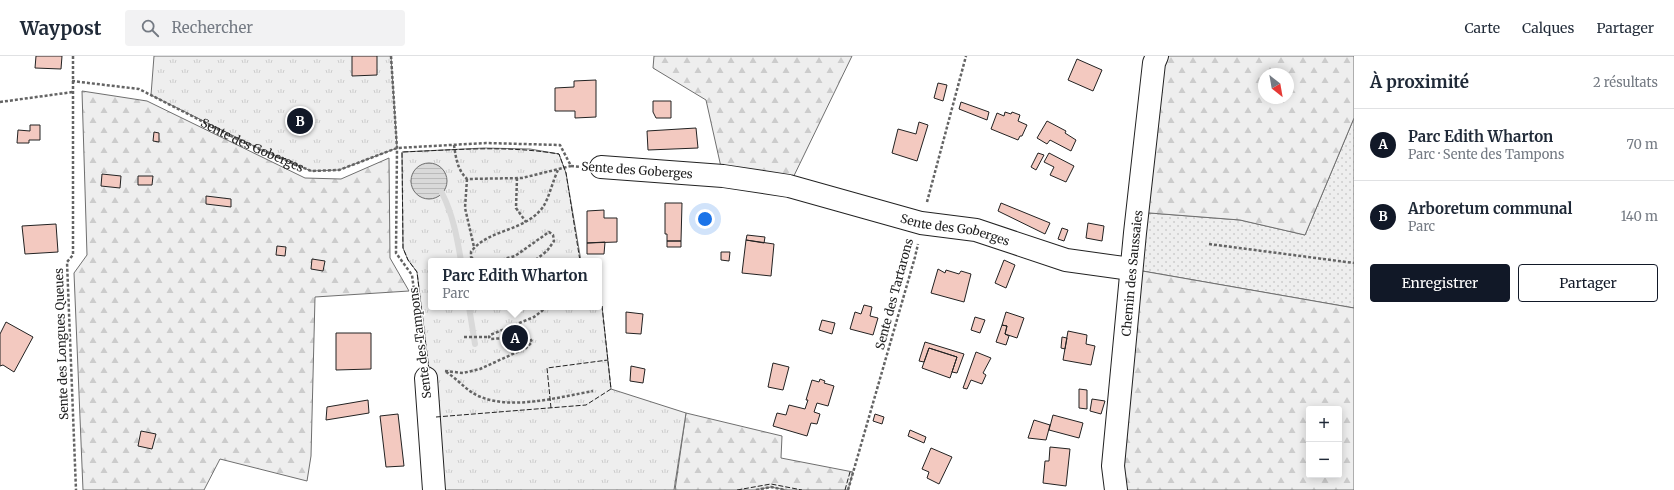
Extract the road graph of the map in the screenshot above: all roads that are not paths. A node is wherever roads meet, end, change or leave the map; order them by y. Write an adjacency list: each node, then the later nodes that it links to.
1 (1157, 56): 3 (street, Chemin des Saussaies)
2 (601, 167): 3 (street, Sente des Goberges)
3 (1131, 269): 6 (street, Chemin des Saussaies)
4 (434, 374): 5 (street, Sente des Tampons)
5 (434, 490)
6 (1116, 490)

